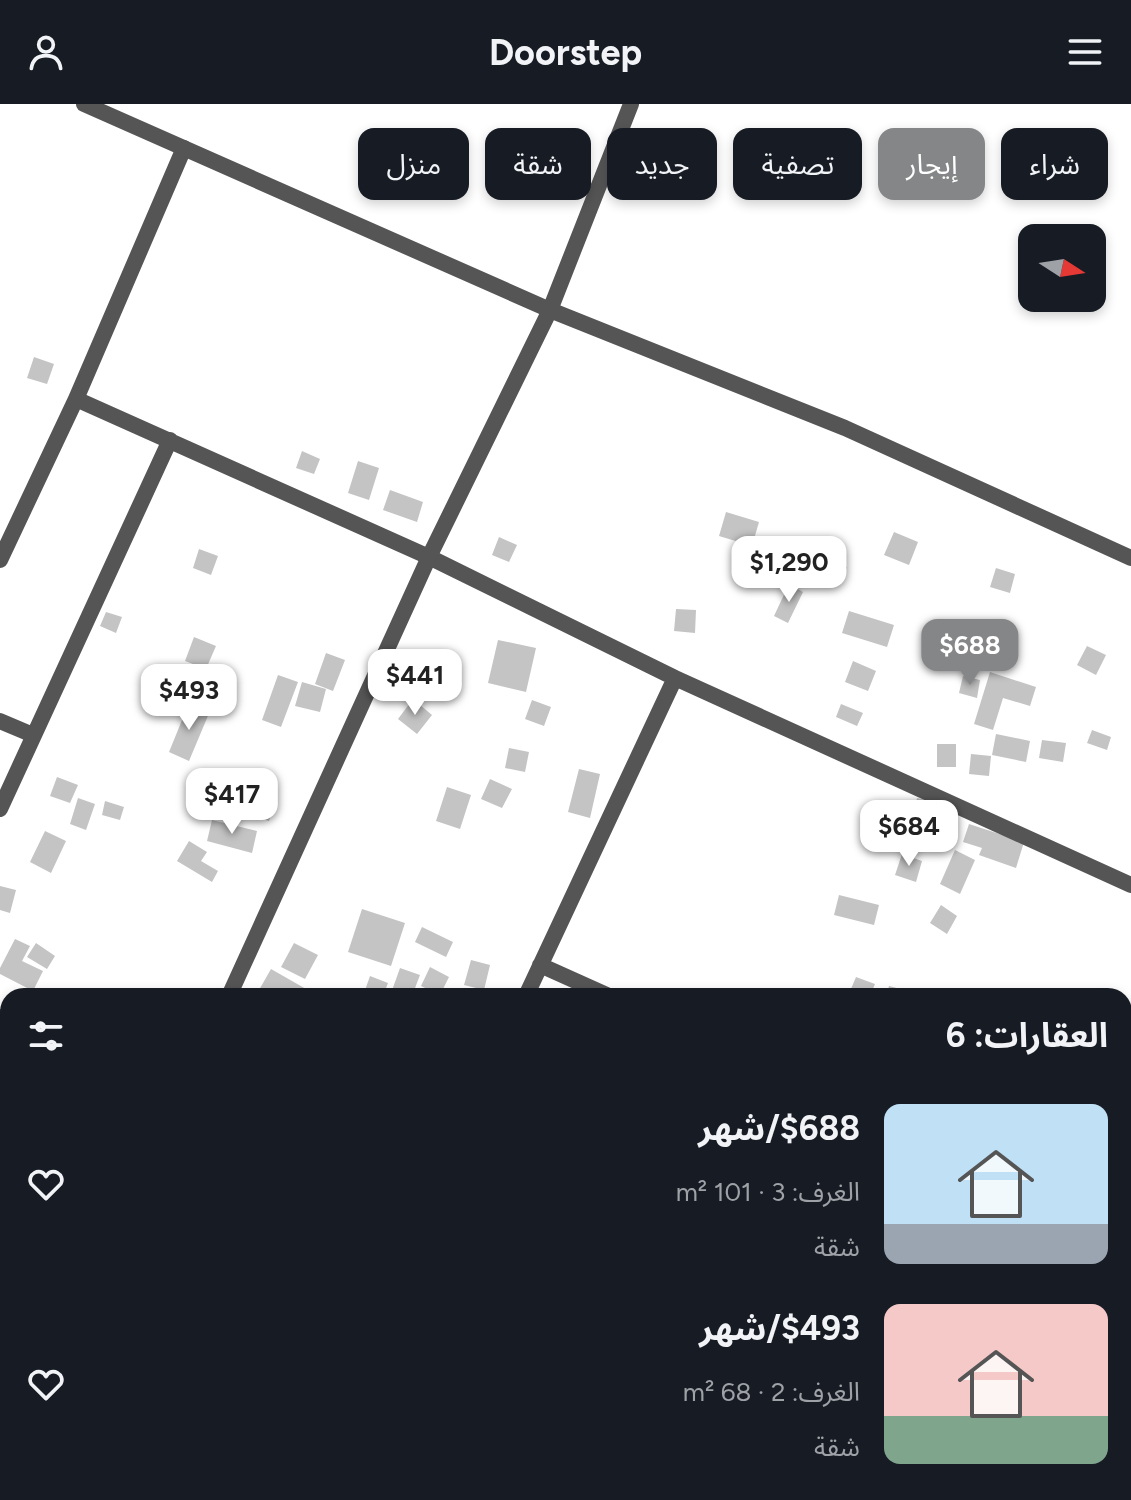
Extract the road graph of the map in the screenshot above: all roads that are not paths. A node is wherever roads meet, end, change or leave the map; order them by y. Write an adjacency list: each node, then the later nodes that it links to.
1 (84, 104): 3 (street)
2 (631, 104): 4 (street)
3 (184, 148): 4 (street); 5 (street)
4 (550, 310): 7 (street); 8 (street)
5 (76, 399): 6 (street); 9 (street)
6 (170, 440): 7 (street); 12 (street)
7 (429, 557): 10 (street); 16 (street)
8 (1131, 558)
9 (0, 560)
10 (675, 678): 14 (street); 15 (street)
11 (0, 721): 12 (street)
12 (33, 735): 13 (street)
13 (0, 809)
14 (1131, 885)
15 (540, 965): 17 (street); 18 (street)
16 (233, 988)
17 (530, 988)
18 (591, 988)

